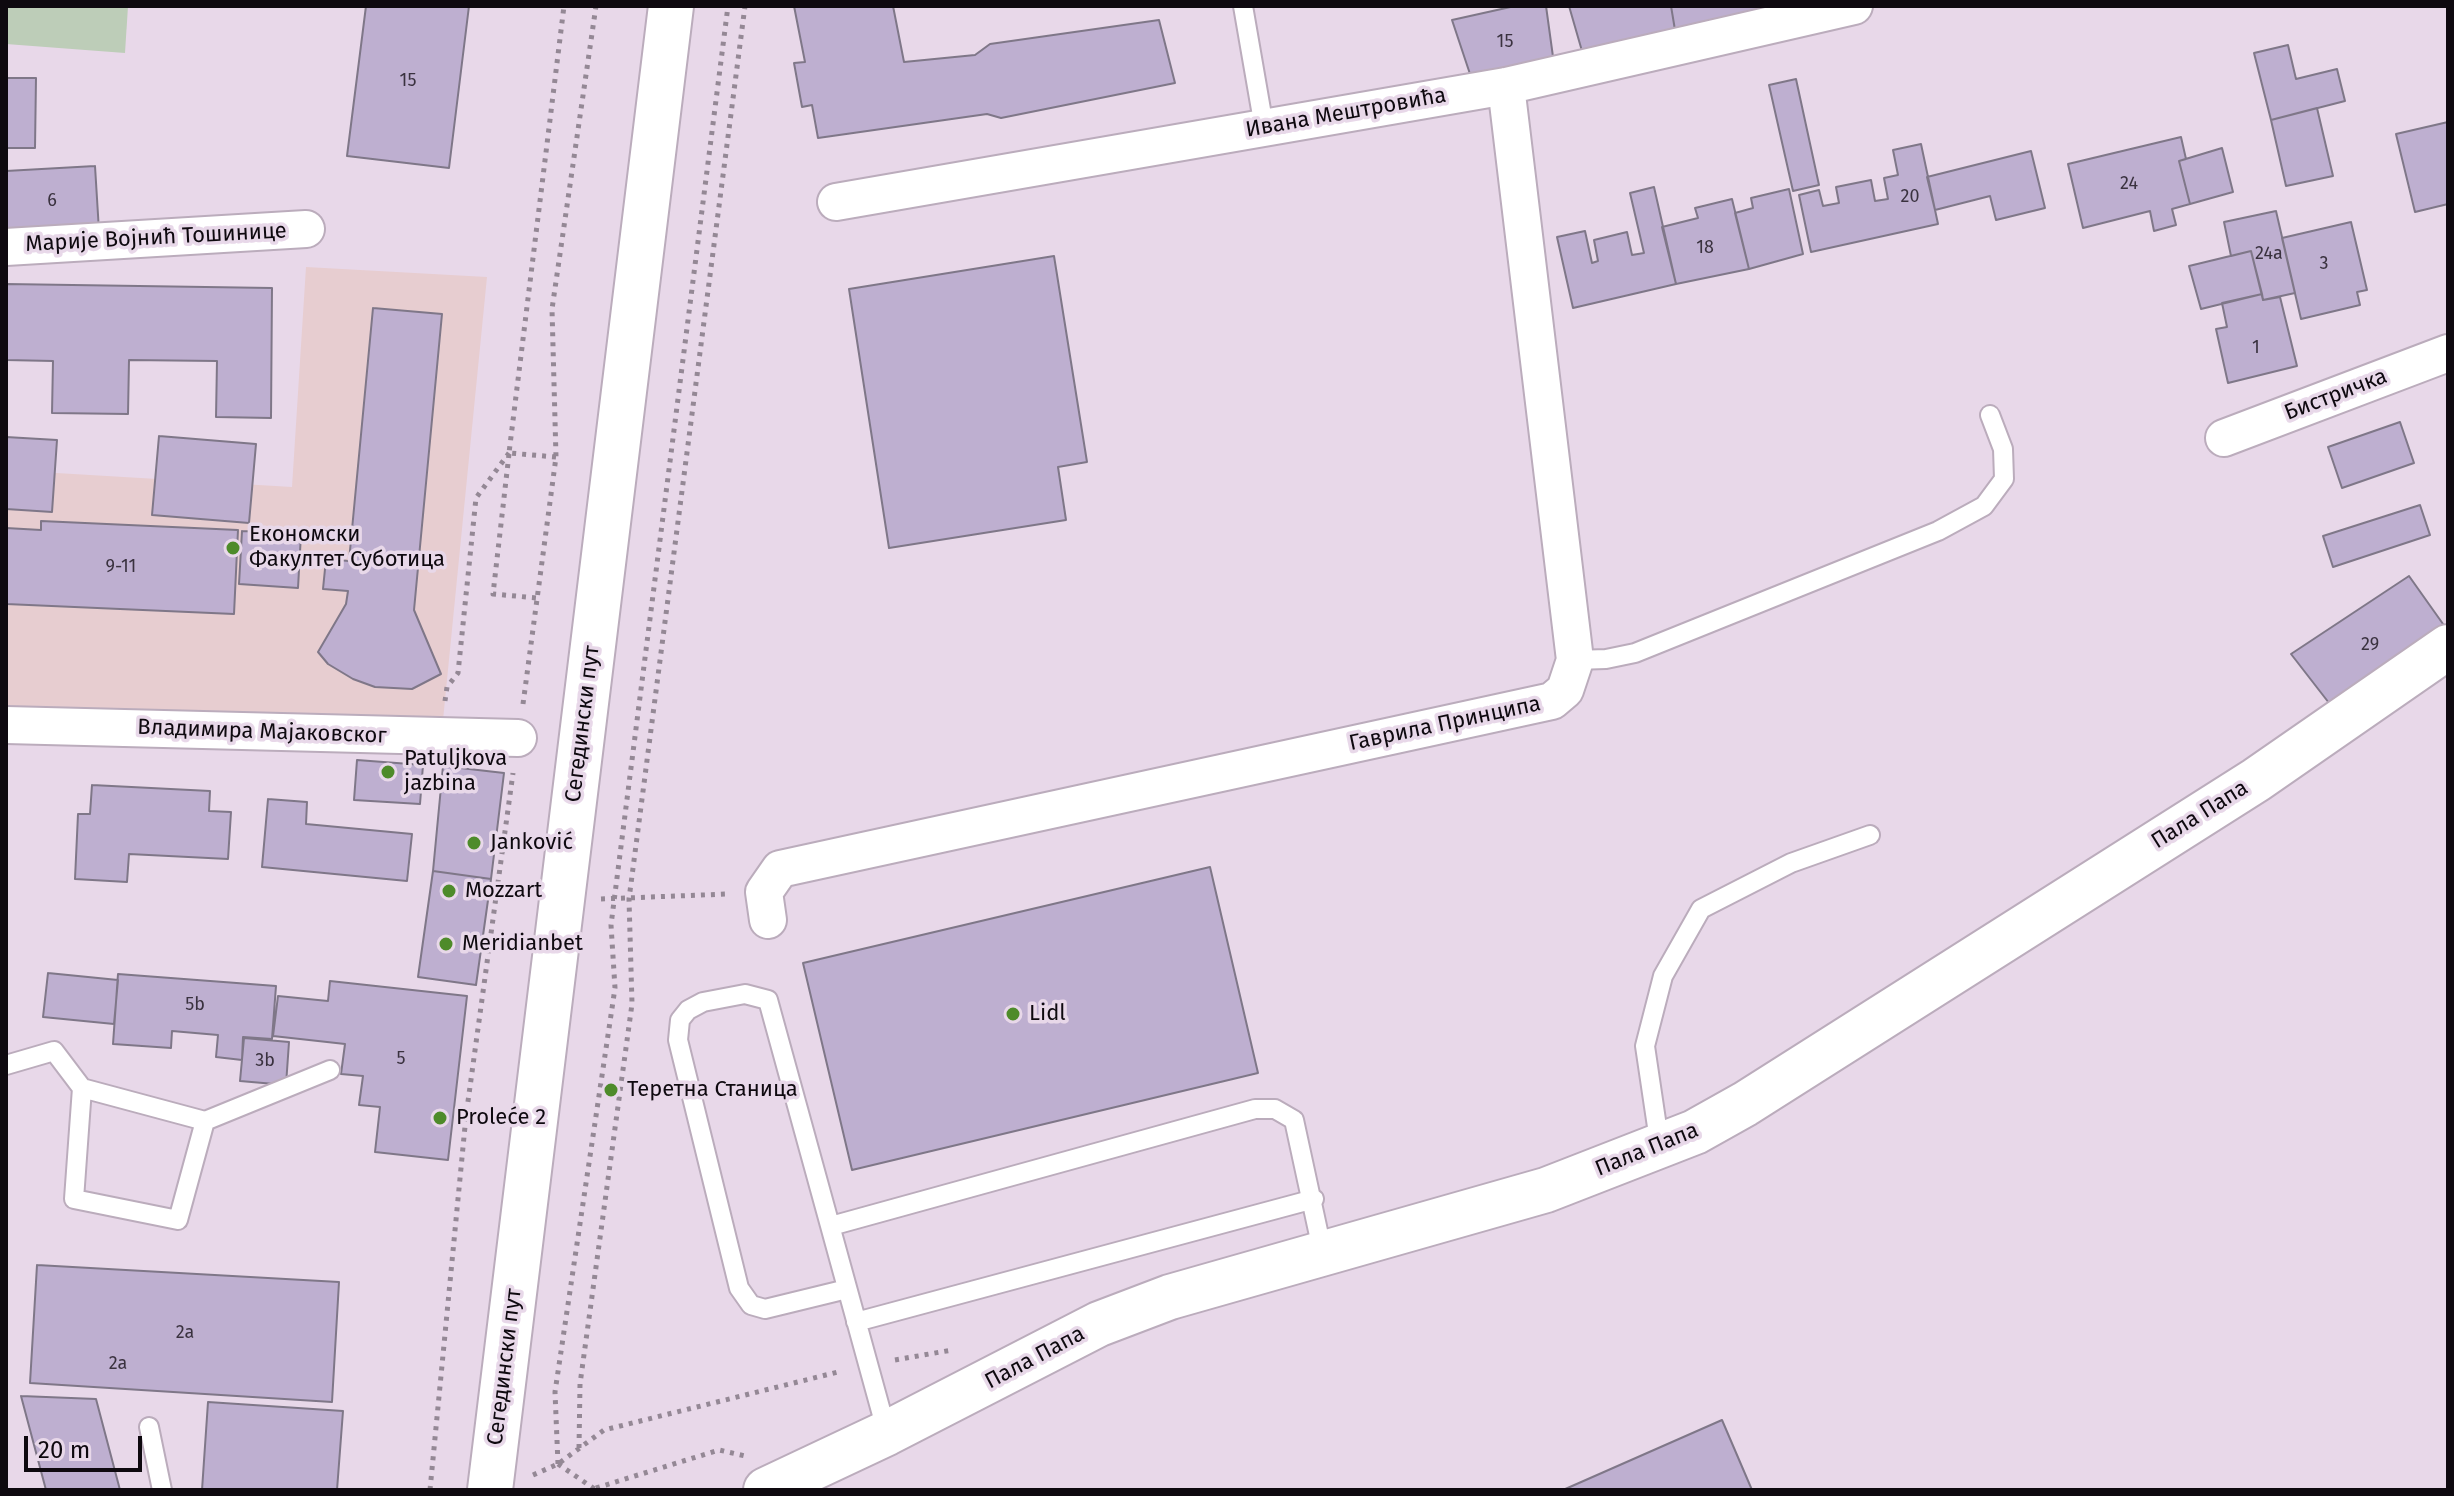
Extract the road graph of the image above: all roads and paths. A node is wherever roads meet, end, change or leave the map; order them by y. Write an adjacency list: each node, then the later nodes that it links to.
1 (564, 6): 15 (path)
2 (671, 6): 24 (street, Сегедински пут)
3 (728, 6): 25 (path)
4 (745, 6): 26 (path)
5 (1243, 6): 8 (lane)
6 (1854, 6): 7 (street, Ивана Мештровића)
7 (1506, 86): 8 (street, Ивана Мештровића); 19 (street)
8 (1264, 127): 9 (street, Ивана Мештровића)
9 (836, 202)
10 (306, 229): 11 (street, Марије Војнић Тошинице)
11 (6, 247)
12 (2448, 353): 14 (street, Бистричка)
13 (1990, 415): 19 (lane)
14 (2224, 438)
15 (509, 453): 16 (path); 17 (path); 20 (path)
16 (556, 457)
17 (537, 598)
18 (2448, 647): 32 (street, Пала Папа)
19 (1575, 660): 27 (street, Гаврила Принципа)
20 (444, 709)
21 (6, 725): 22 (street, Владимира Мајаковског)
22 (518, 738)
23 (1870, 835): 32 (lane)
24 (562, 896): 25 (path); 47 (street, Сегедински пут)
25 (614, 899): 26 (path); 43 (path)
26 (629, 899): 27 (path); 42 (path)
27 (766, 906)
28 (6, 1065): 30 (lane)
29 (330, 1070): 31 (lane)
30 (82, 1088): 31 (lane); 31 (lane)
31 (205, 1121)
32 (1660, 1147): 35 (street, Пала Папа)
33 (1314, 1199): 34 (lane); 35 (lane); 37 (lane)
34 (831, 1226): 36 (lane); 36 (lane)
35 (1323, 1254): 41 (street, Пала Папа)
36 (847, 1289): 37 (lane)
37 (856, 1322): 39 (lane)
38 (960, 1348): 39 (path)
39 (868, 1365): 41 (lane); 42 (path)
40 (149, 1427): 46 (lane)
41 (887, 1433): 44 (street, Пала Папа)
42 (579, 1448): 43 (path)
43 (558, 1464): 45 (path)
44 (808, 1471): 45 (path); 48 (street, Пала Папа)
45 (596, 1489)
46 (162, 1490)
47 (490, 1490)
48 (766, 1490)

